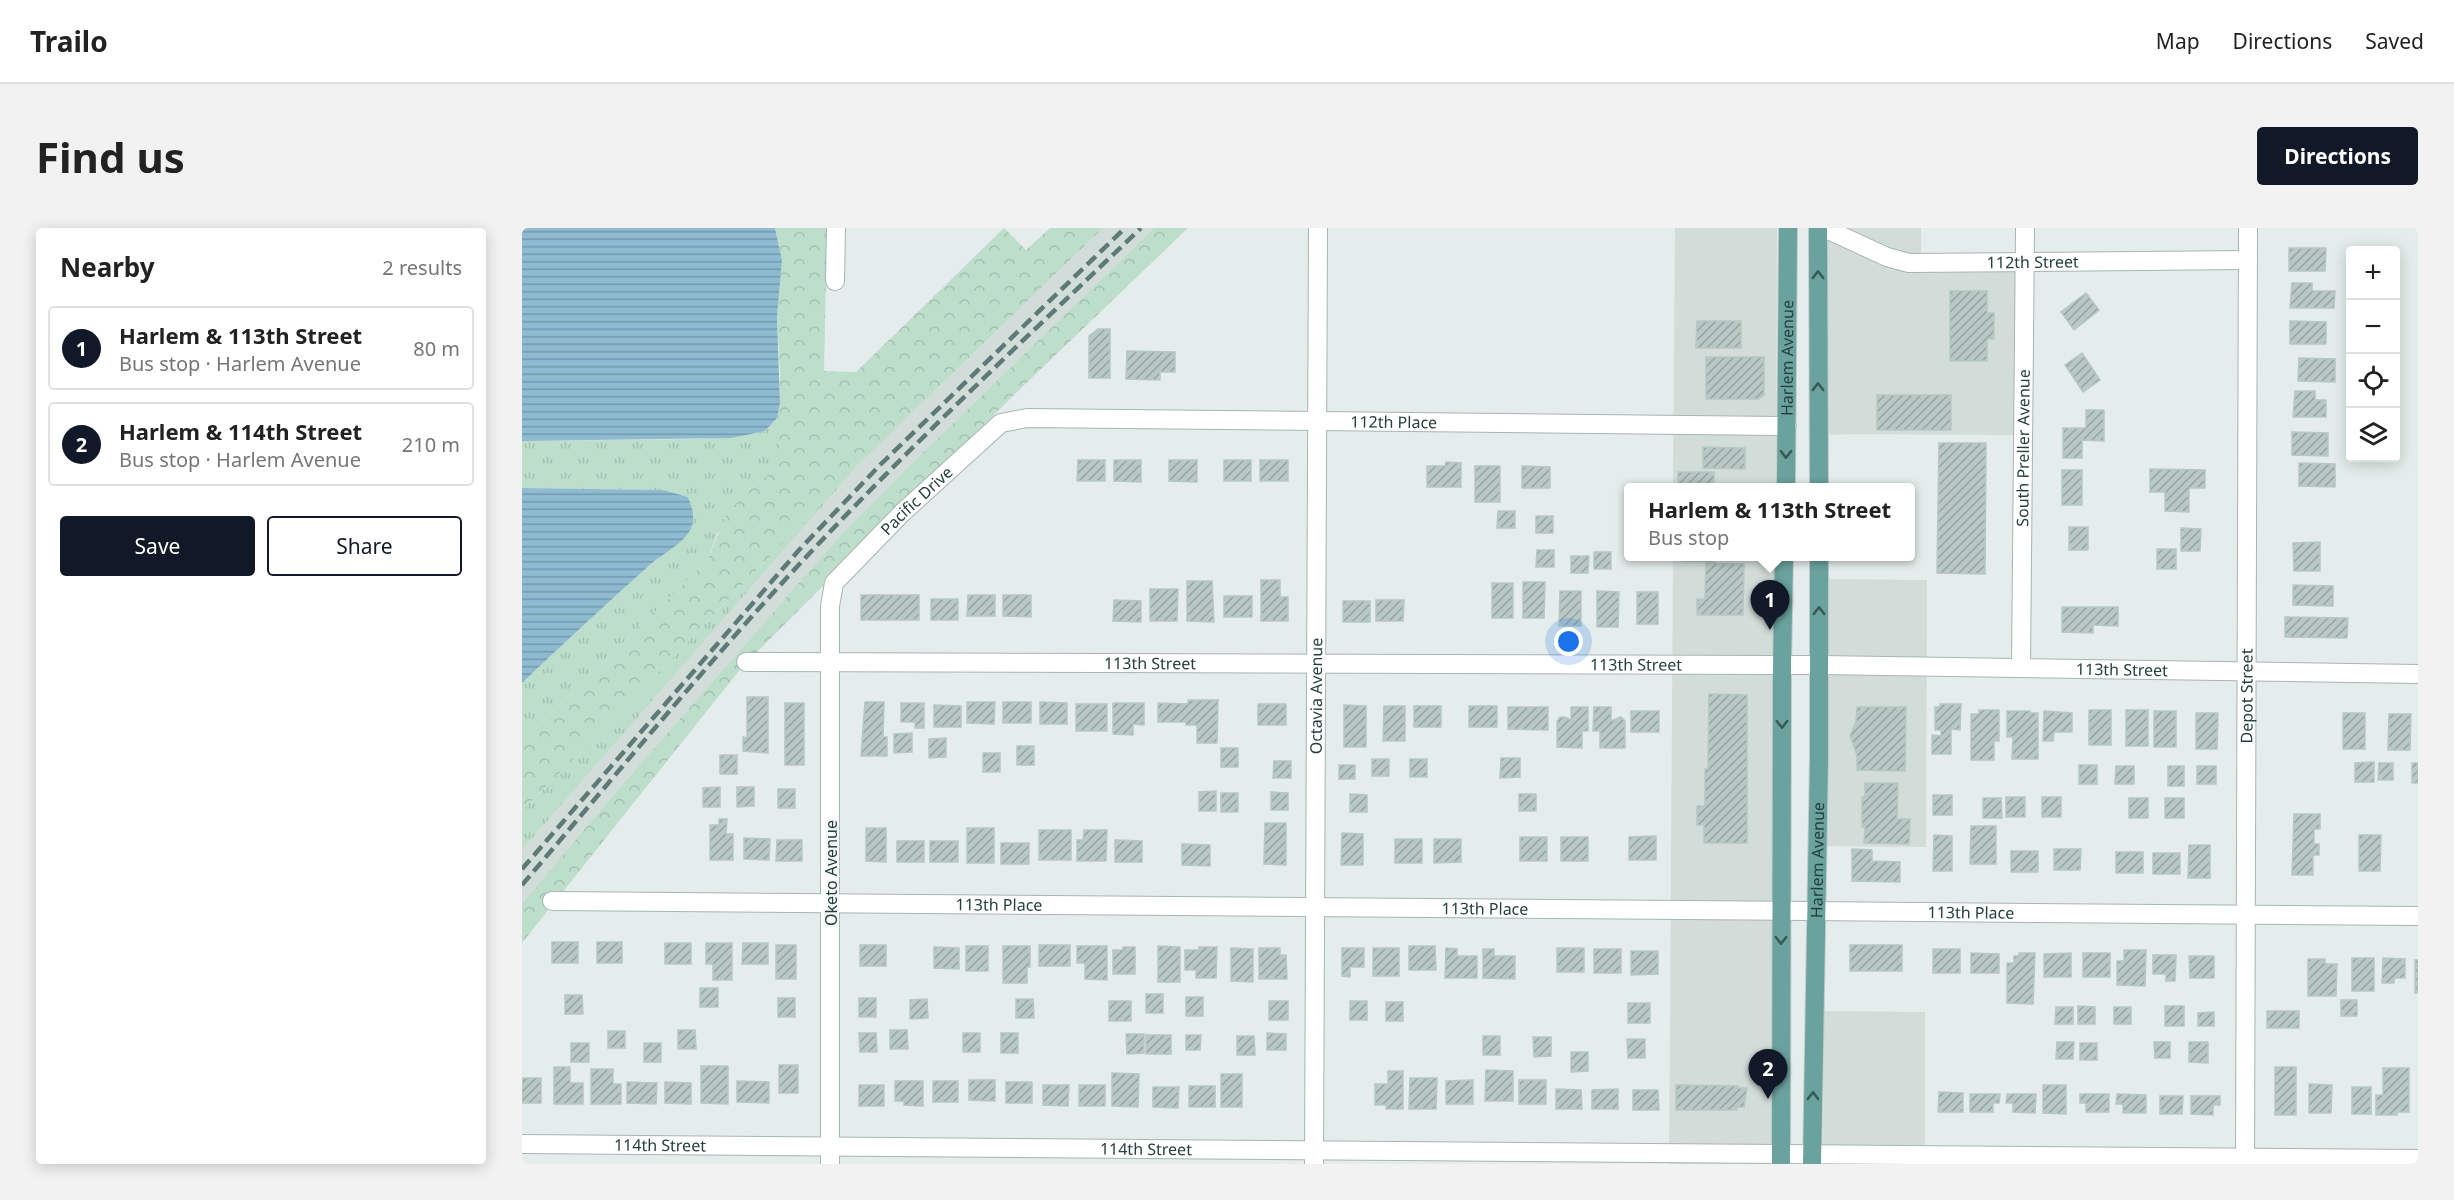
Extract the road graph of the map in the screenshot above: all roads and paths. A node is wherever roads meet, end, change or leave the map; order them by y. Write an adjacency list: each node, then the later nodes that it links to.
1 (836, 228): 10 (street)
2 (1318, 228): 11 (street, Octavia Avenue)
3 (1788, 228): 13 (main road, Harlem Avenue)
4 (1818, 228): 15 (main road, Harlem Avenue, one-way to 4)
5 (1824, 228): 9 (street, 112th Street)
6 (2025, 228): 9 (street, South Preller Avenue)
7 (2248, 228): 8 (street, Depot Street)
8 (2248, 260): 9 (street, 112th Street); 25 (street, Depot Street)
9 (2025, 262): 24 (street, South Preller Avenue)
10 (835, 281)
11 (1317, 421): 12 (street, 112th Place); 13 (street, 112th Place); 21 (street, Octavia Avenue)
12 (1001, 423): 18 (street, Pacific Drive)
13 (1787, 426): 14 (main road, Harlem Avenue, one-way to 14)
14 (1786, 483)
15 (1819, 483)
16 (1784, 561): 22 (main road)
17 (1819, 561): 23 (main road, Harlem Avenue, one-way to 17)
18 (834, 583): 20 (street, Oketo Avenue)
19 (746, 662): 20 (street, 113th Street)
20 (831, 662): 21 (street, 113th Street); 28 (street, Oketo Avenue)
21 (1316, 663): 22 (street, 113th Street); 29 (street, Octavia Avenue)
22 (1782, 665): 23 (street, 113th Street); 30 (main road, one-way to 30)
23 (1820, 665): 24 (street, 113th Street); 31 (main road, Harlem Avenue)
24 (2021, 668): 25 (street, 113th Street)
25 (2248, 672): 26 (street, 113th Street); 32 (street, Depot Street)
26 (2418, 674)
27 (552, 901): 28 (street, 113th Place)
28 (831, 903): 29 (street, 113th Place); 35 (street, Oketo Avenue)
29 (1315, 907): 30 (street, 113th Place); 36 (street, Octavia Avenue)
30 (1781, 910): 31 (street, 113th Place); 37 (main road, one-way to 37)
31 (1816, 910): 32 (street, 113th Place); 38 (main road, Harlem Avenue, one-way to 31)
32 (2247, 914): 33 (street, 113th Place); 40 (street, Depot Street)
33 (2418, 916)
34 (522, 1144): 35 (street, 114th Street)
35 (830, 1155): 36 (street, 114th Street)
36 (1314, 1157): 37 (street, 114th Street)
37 (1781, 1159): 38 (street, 114th Street)
38 (1812, 1159): 40 (street, 114th Street)
39 (2418, 1159): 40 (street, 114th Street)
40 (2245, 1161)

